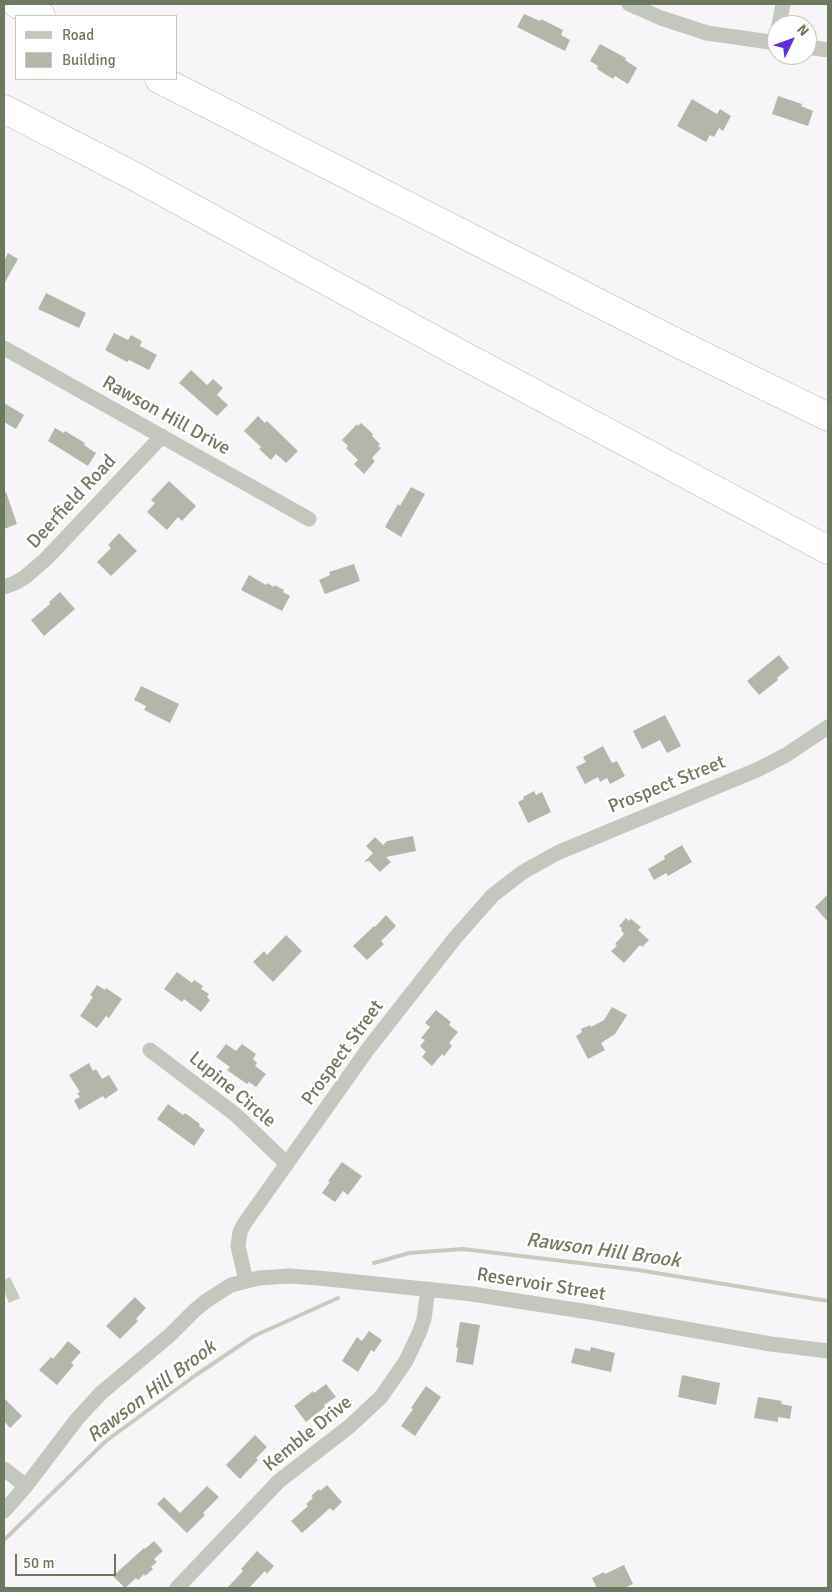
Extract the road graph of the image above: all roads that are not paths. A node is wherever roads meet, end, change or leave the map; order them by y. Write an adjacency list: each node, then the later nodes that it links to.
1 (17, 4): 3 (highway)
2 (629, 4): 4 (street)
3 (39, 15)
4 (767, 42)
5 (161, 80): 8 (highway)
6 (4, 108): 11 (highway)
7 (4, 348): 9 (street, Rawson Hill Drive)
8 (828, 417)
9 (162, 436): 10 (street, Rawson Hill Drive); 12 (street, Deerfield Road)
10 (309, 519)
11 (828, 550)
12 (4, 587)
13 (828, 726): 15 (street, Prospect Street)
14 (150, 1050): 15 (street, Lupine Circle)
15 (287, 1164): 16 (street, Prospect Street)
16 (246, 1281): 17 (street, Reservoir Street); 20 (street)
17 (428, 1289): 18 (street, Reservoir Street); 22 (street, Kemble Drive)
18 (828, 1351)
19 (4, 1469): 20 (street)
20 (26, 1486): 21 (street)
21 (4, 1511)
22 (177, 1588)

